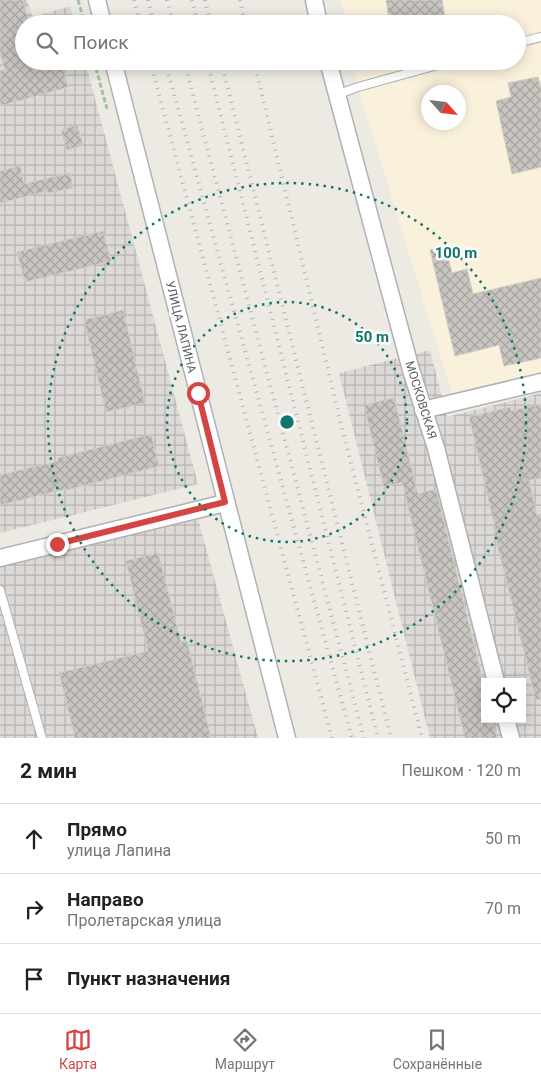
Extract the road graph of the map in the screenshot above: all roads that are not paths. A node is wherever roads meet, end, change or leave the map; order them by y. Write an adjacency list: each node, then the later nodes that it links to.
1 (97, 0): 3 (street)
2 (314, 0): 4 (street)
3 (101, 15)
4 (317, 15)
5 (541, 37): 6 (lane)
6 (526, 41)
7 (114, 70): 13 (street, УЛИЦА ЛАПИНА)
8 (330, 70): 10 (street, МОСКОВСКАЯ)
9 (419, 70): 10 (lane)
10 (336, 95): 12 (street, МОСКОВСКАЯ)
11 (541, 382): 12 (street)
12 (424, 410): 16 (street, МОСКОВСКАЯ)
13 (225, 502): 14 (street); 19 (street, УЛИЦА ЛАПИНА)
14 (0, 558)
15 (0, 590): 18 (lane)
16 (495, 678)
17 (507, 723): 20 (street)
18 (42, 738)
19 (287, 738)
20 (511, 738)

